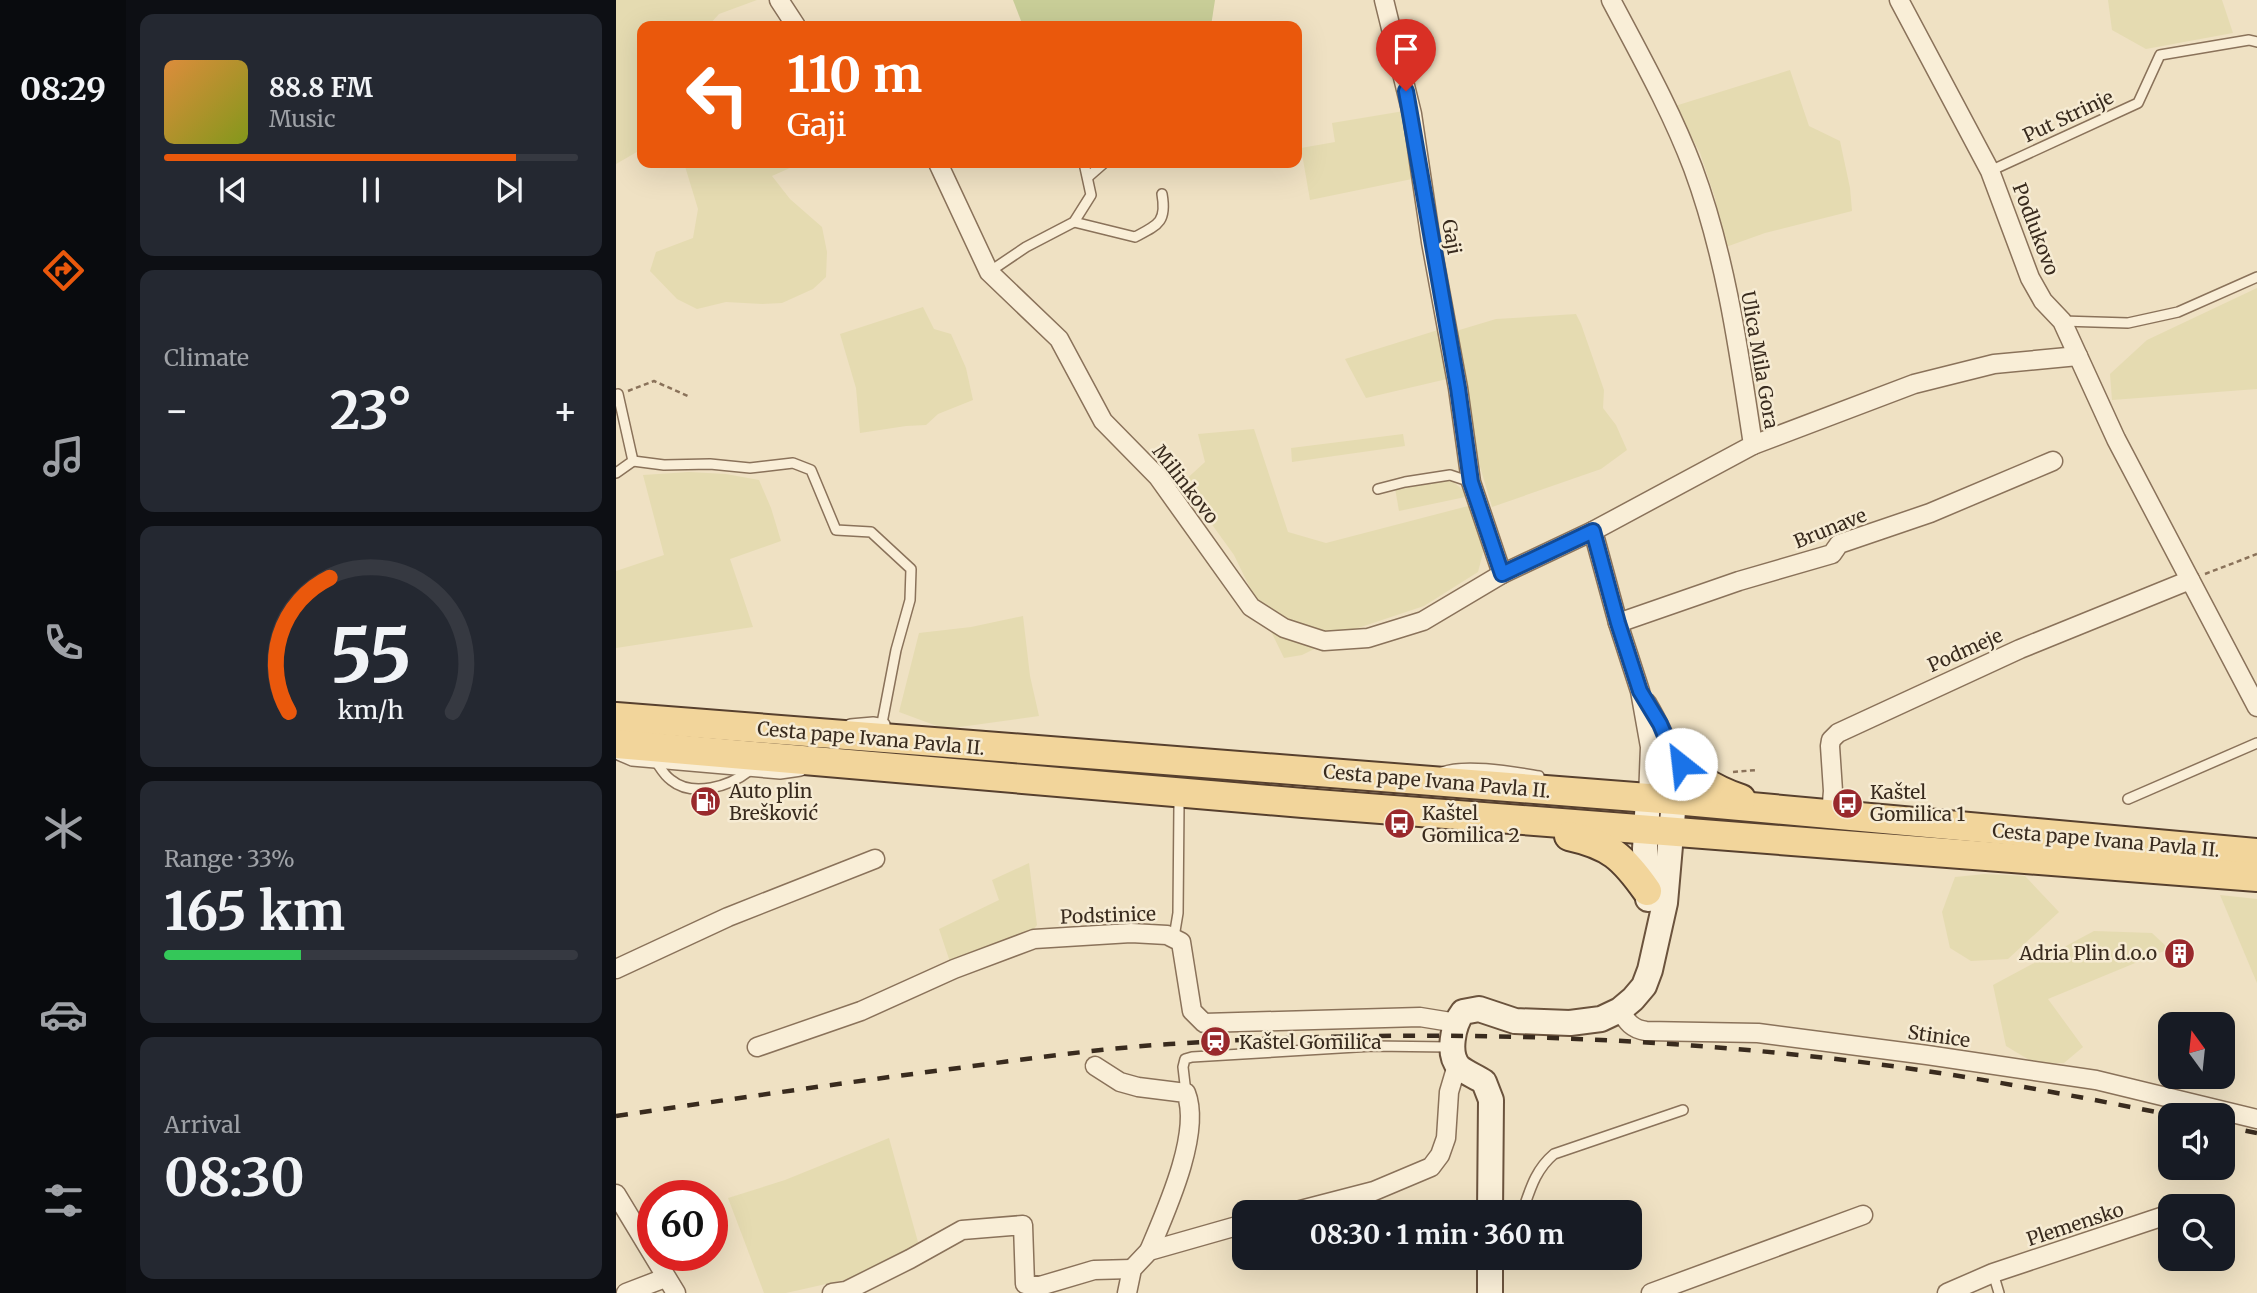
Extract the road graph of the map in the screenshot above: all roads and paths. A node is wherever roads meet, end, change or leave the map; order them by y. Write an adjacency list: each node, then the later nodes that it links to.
1 (779, 0): 5 (street)
2 (1384, 0): 24 (street, Gaji)
3 (1611, 0): 20 (street, Ulica Mila Gora)
4 (1899, 0): 10 (street, Podlukovo)
5 (793, 21)
6 (2257, 42): 10 (lane, Put Strinje)
7 (940, 168): 14 (street, Milinkovo)
8 (1085, 168): 11 (lane)
9 (1098, 168): 11 (lane)
10 (1990, 171): 16 (street, Podlukovo)
11 (1088, 177): 13 (lane)
12 (1162, 194): 13 (lane)
13 (1074, 222): 14 (lane)
14 (989, 272): 28 (street, Milinkovo)
15 (2257, 277): 16 (lane)
16 (2062, 321): 17 (street, Podlukovo)
17 (2078, 356): 20 (street); 29 (street, Podlukovo)
18 (618, 394): 19 (path); 22 (lane)
19 (690, 397)
20 (1753, 446): 26 (street, Ulica Mila Gora)
21 (2053, 460): 30 (street, Brunave)
22 (634, 461): 23 (lane); 34 (lane)
23 (616, 473)
24 (1471, 482): 25 (lane); 28 (street, Gaji)
25 (1378, 489)
26 (1593, 531): 28 (street); 30 (street)
27 (2257, 554): 29 (path)
28 (1502, 574)
29 (2190, 580): 32 (street, Podlukovo); 52 (street, Podmeje)
30 (1618, 623): 31 (street)
31 (1640, 691): 41 (street); 47 (street)
32 (2257, 707)
33 (616, 717): 37 (main road, Cesta pape Ivana Pavla II.)
34 (882, 723): 35 (lane); 37 (lane)
35 (894, 725)
36 (918, 729): 40 (lane)
37 (814, 734): 40 (main road, Cesta pape Ivana Pavla II.)
38 (2257, 743): 48 (lane)
39 (616, 744): 43 (main road, Cesta pape Ivana Pavla II.)
40 (946, 744): 47 (main road, Cesta pape Ivana Pavla II.)
41 (1671, 750): 47 (street); 51 (main road)
42 (616, 754): 44 (lane)
43 (820, 762): 45 (lane); 46 (main road, Cesta pape Ivana Pavla II.)
44 (657, 763): 45 (lane); 45 (lane)
45 (749, 771)
46 (1210, 795): 49 (lane); 53 (main road, Cesta pape Ivana Pavla II.)
47 (1661, 799): 51 (main road, Cesta pape Ivana Pavla II.); 54 (street)
48 (2128, 799)
49 (1179, 805): 50 (lane); 59 (lane)
50 (1168, 806)
51 (1759, 808): 52 (main road, Cesta pape Ivana Pavla II.)
52 (1831, 814): 55 (main road, Cesta pape Ivana Pavla II.)
53 (1542, 822): 54 (main road, Cesta pape Ivana Pavla II.); 58 (main road)
54 (1659, 831): 57 (main road, Cesta pape Ivana Pavla II.); 58 (street); 60 (street)
55 (2257, 853)
56 (875, 859): 61 (street)
57 (2257, 877)
58 (1647, 891): 60 (street)
59 (1174, 937): 63 (street, Podstinice); 64 (street, Podstinice)
60 (1654, 951): 62 (street)
61 (616, 969)
62 (1620, 1010): 63 (street); 69 (street, Stinice)
63 (1457, 1023): 65 (street)
64 (757, 1047)
65 (1455, 1056): 67 (lane); 71 (street); 72 (street)
66 (1095, 1066): 67 (street)
67 (1186, 1093): 77 (street)
68 (1683, 1110): 73 (lane)
69 (2257, 1119)
70 (616, 1194): 80 (street)
71 (1339, 1200)
72 (1490, 1200)
73 (1526, 1200)
74 (1863, 1215): 85 (street)
75 (2158, 1218): 79 (street, Plemensko)
76 (1232, 1227): 77 (street)
77 (1149, 1251): 78 (street)
78 (1132, 1269): 83 (street); 84 (street)
79 (1993, 1273): 86 (street, Plemensko); 87 (lane)
80 (665, 1278): 81 (street); 82 (street)
81 (626, 1293)
82 (676, 1293)
83 (832, 1293)
84 (1126, 1293)
85 (1651, 1293)
86 (1947, 1293)
87 (1999, 1293)

